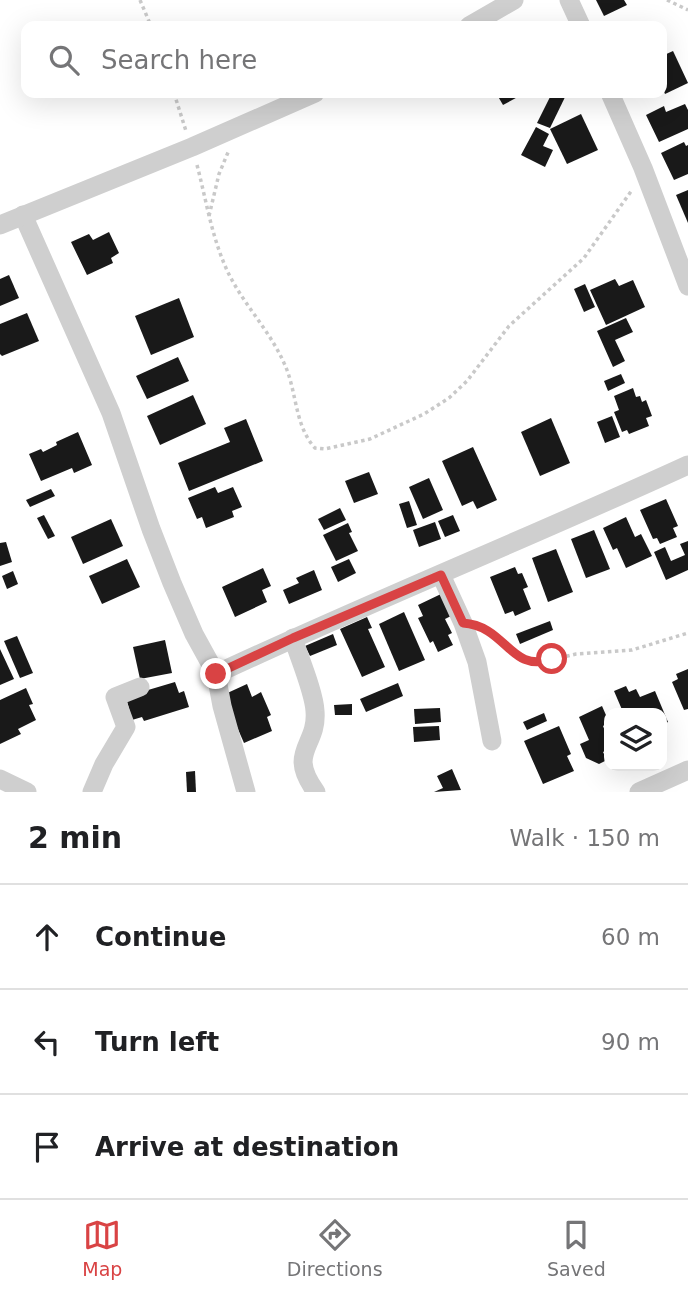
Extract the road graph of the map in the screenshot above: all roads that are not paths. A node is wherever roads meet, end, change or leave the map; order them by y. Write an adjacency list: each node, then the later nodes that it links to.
1 (514, 0): 3 (street)
2 (569, 0): 4 (street)
3 (478, 21)
4 (579, 21)
5 (303, 98): 7 (street)
6 (612, 98): 9 (street)
7 (23, 215): 8 (street); 13 (street)
8 (0, 226)
9 (688, 286)
10 (688, 465): 11 (street)
11 (441, 575): 12 (street); 15 (street)
12 (293, 638): 13 (street); 21 (street)
13 (216, 674): 20 (street)
14 (140, 687): 19 (street)
15 (492, 741)
16 (688, 770): 22 (street)
17 (0, 779): 18 (street)
18 (27, 792)
19 (92, 792)
20 (246, 792)
21 (316, 792)
22 (639, 792)

